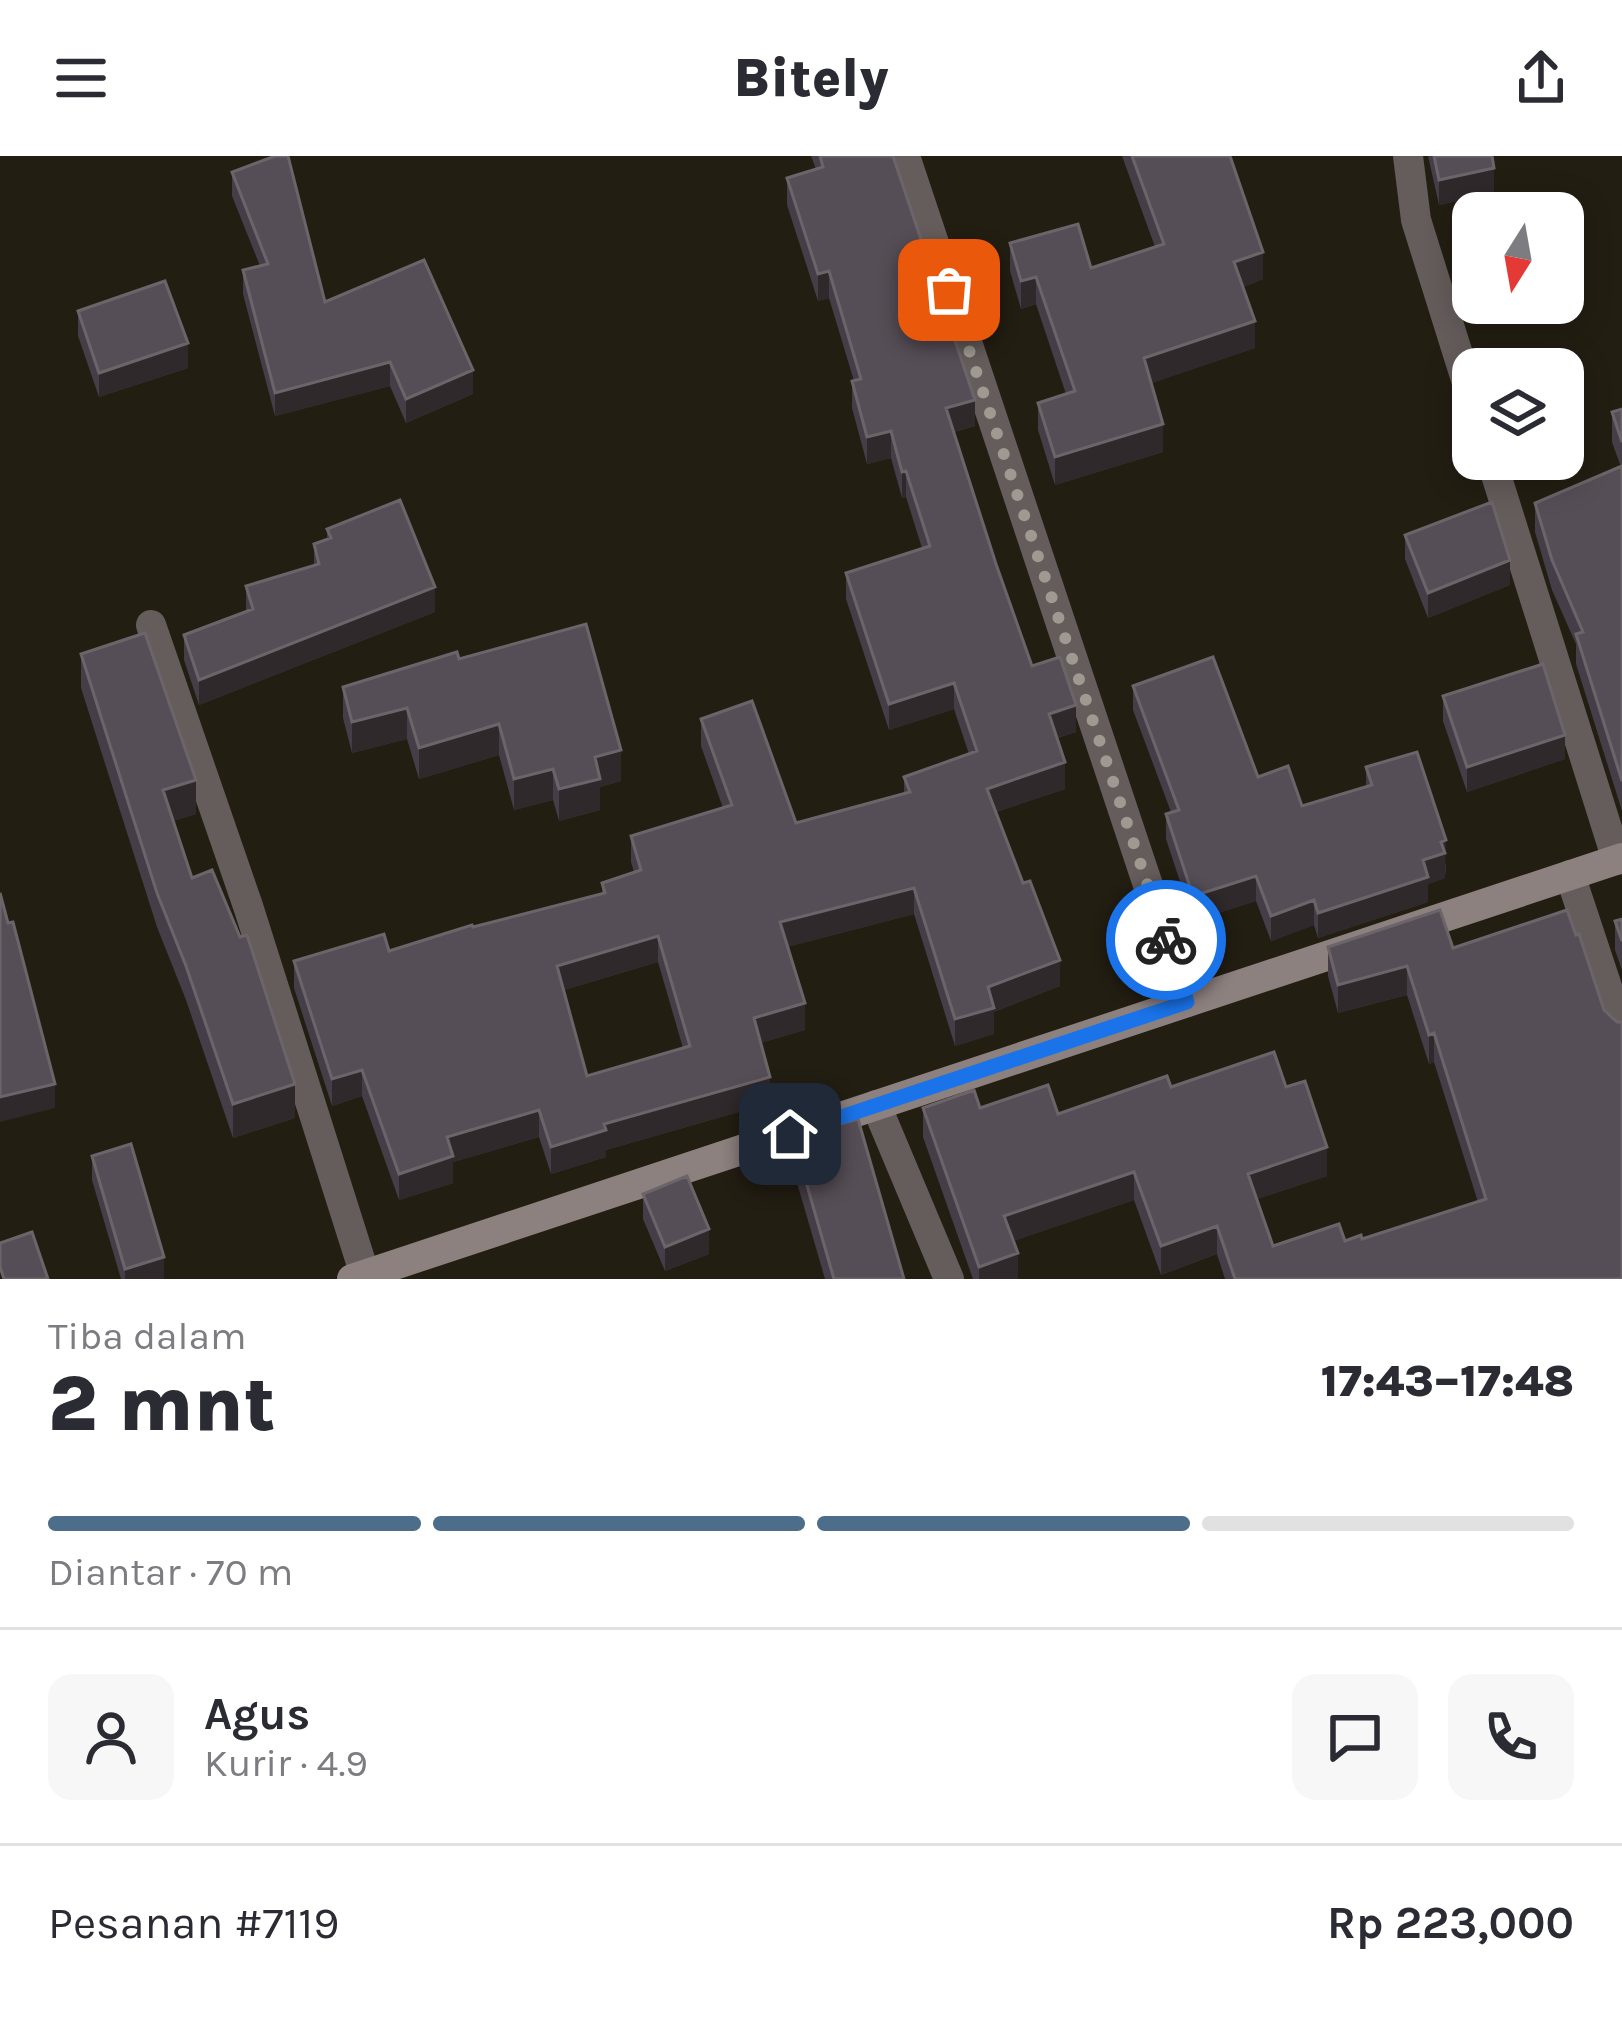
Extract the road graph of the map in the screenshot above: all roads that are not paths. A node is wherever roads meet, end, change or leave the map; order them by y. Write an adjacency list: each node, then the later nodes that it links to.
1 (904, 156): 8 (street)
2 (1408, 156): 3 (street)
3 (1456, 348)
4 (1498, 480): 6 (street)
5 (151, 625): 11 (street)
6 (1619, 859): 7 (street)
7 (1570, 875): 8 (street); 9 (street)
8 (1187, 1002): 10 (street)
9 (1622, 1032)
10 (876, 1106): 11 (street); 12 (street)
11 (358, 1277)
12 (949, 1279)

